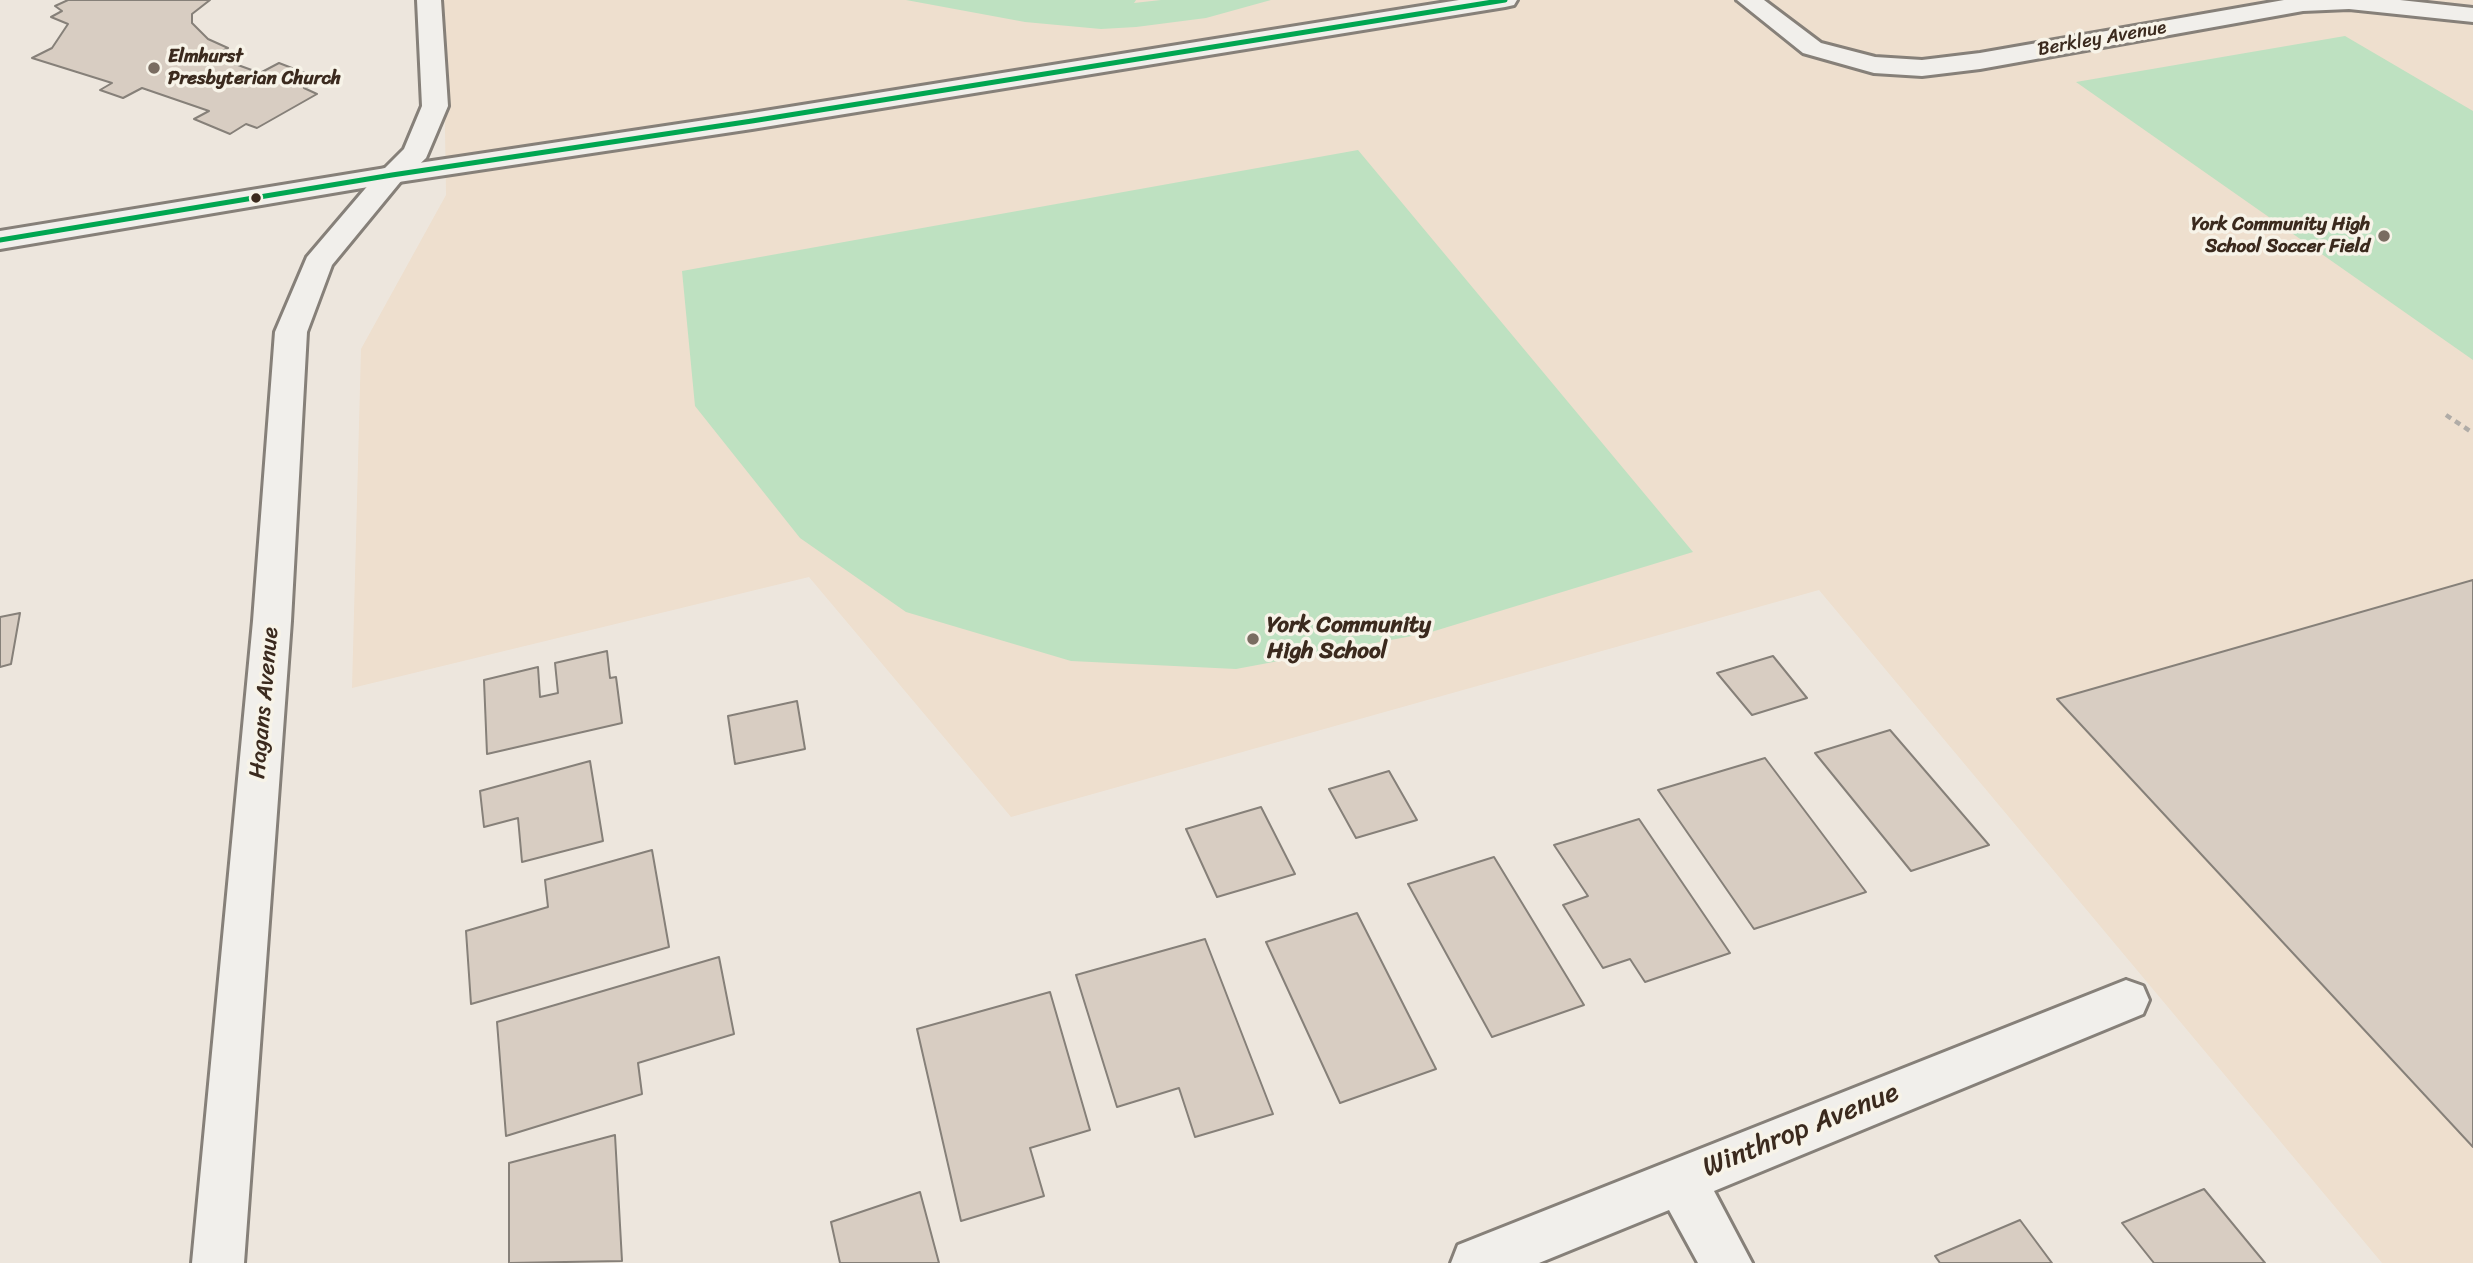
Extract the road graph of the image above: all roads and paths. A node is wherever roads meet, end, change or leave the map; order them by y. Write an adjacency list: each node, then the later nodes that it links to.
1 (429, 0): 5 (street, Hagans Avenue)
2 (1505, 0): 5 (street)
3 (1749, 0): 4 (street, Berkley Avenue)
4 (2473, 15)
5 (392, 175): 6 (street); 11 (street, Hagans Avenue)
6 (0, 240)
7 (2446, 415): 8 (path)
8 (2473, 433)
9 (2126, 1000): 10 (street, Winthrop Avenue)
10 (1680, 1181): 12 (street, Winthrop Avenue); 13 (street)
11 (218, 1263)
12 (1477, 1263)
13 (1726, 1263)

